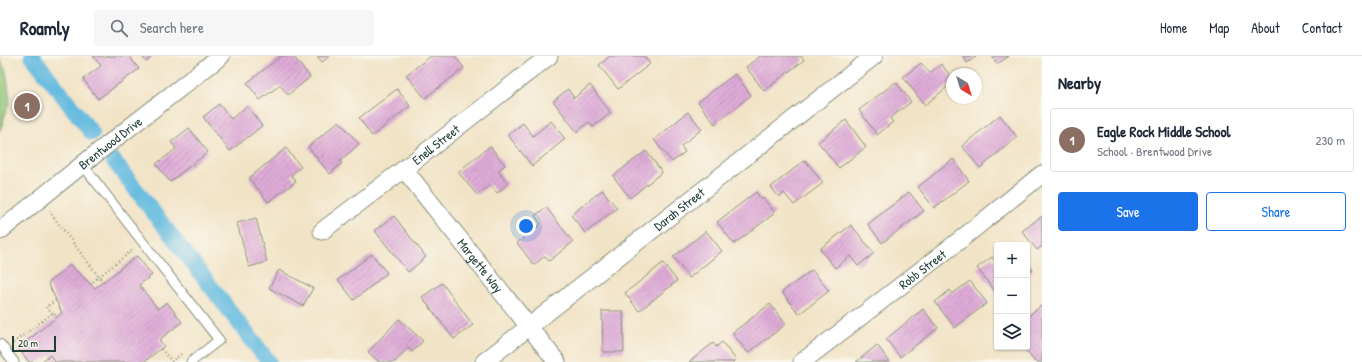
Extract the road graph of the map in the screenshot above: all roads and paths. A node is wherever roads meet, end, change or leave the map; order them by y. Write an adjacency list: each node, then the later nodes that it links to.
1 (221, 56): 4 (street, Brentwood Drive)
2 (549, 56): 5 (street, Enell Street)
3 (874, 56): 17 (street, Darah Street)
4 (82, 164): 9 (street, Brentwood Drive); 26 (lane)
5 (404, 169): 8 (street, Enell Street); 17 (street, Margette Way)
6 (1042, 174): 29 (street, Robb Street)
7 (49, 210): 11 (path)
8 (322, 230)
9 (0, 231)
10 (129, 243): 11 (path)
11 (99, 277): 12 (path); 13 (path)
12 (103, 282)
13 (90, 284)
14 (56, 300): 15 (path)
15 (53, 313): 16 (path); 19 (path)
16 (57, 317)
17 (529, 326): 27 (street, Darah Street); 28 (street, Margette Way)
18 (0, 344): 23 (lane)
19 (12, 344)
20 (161, 349): 25 (path)
21 (184, 352): 25 (path)
22 (47, 358): 24 (path)
23 (14, 362)
24 (50, 362)
25 (171, 362)
26 (191, 362)
27 (484, 362)
28 (557, 362)
29 (802, 362)

